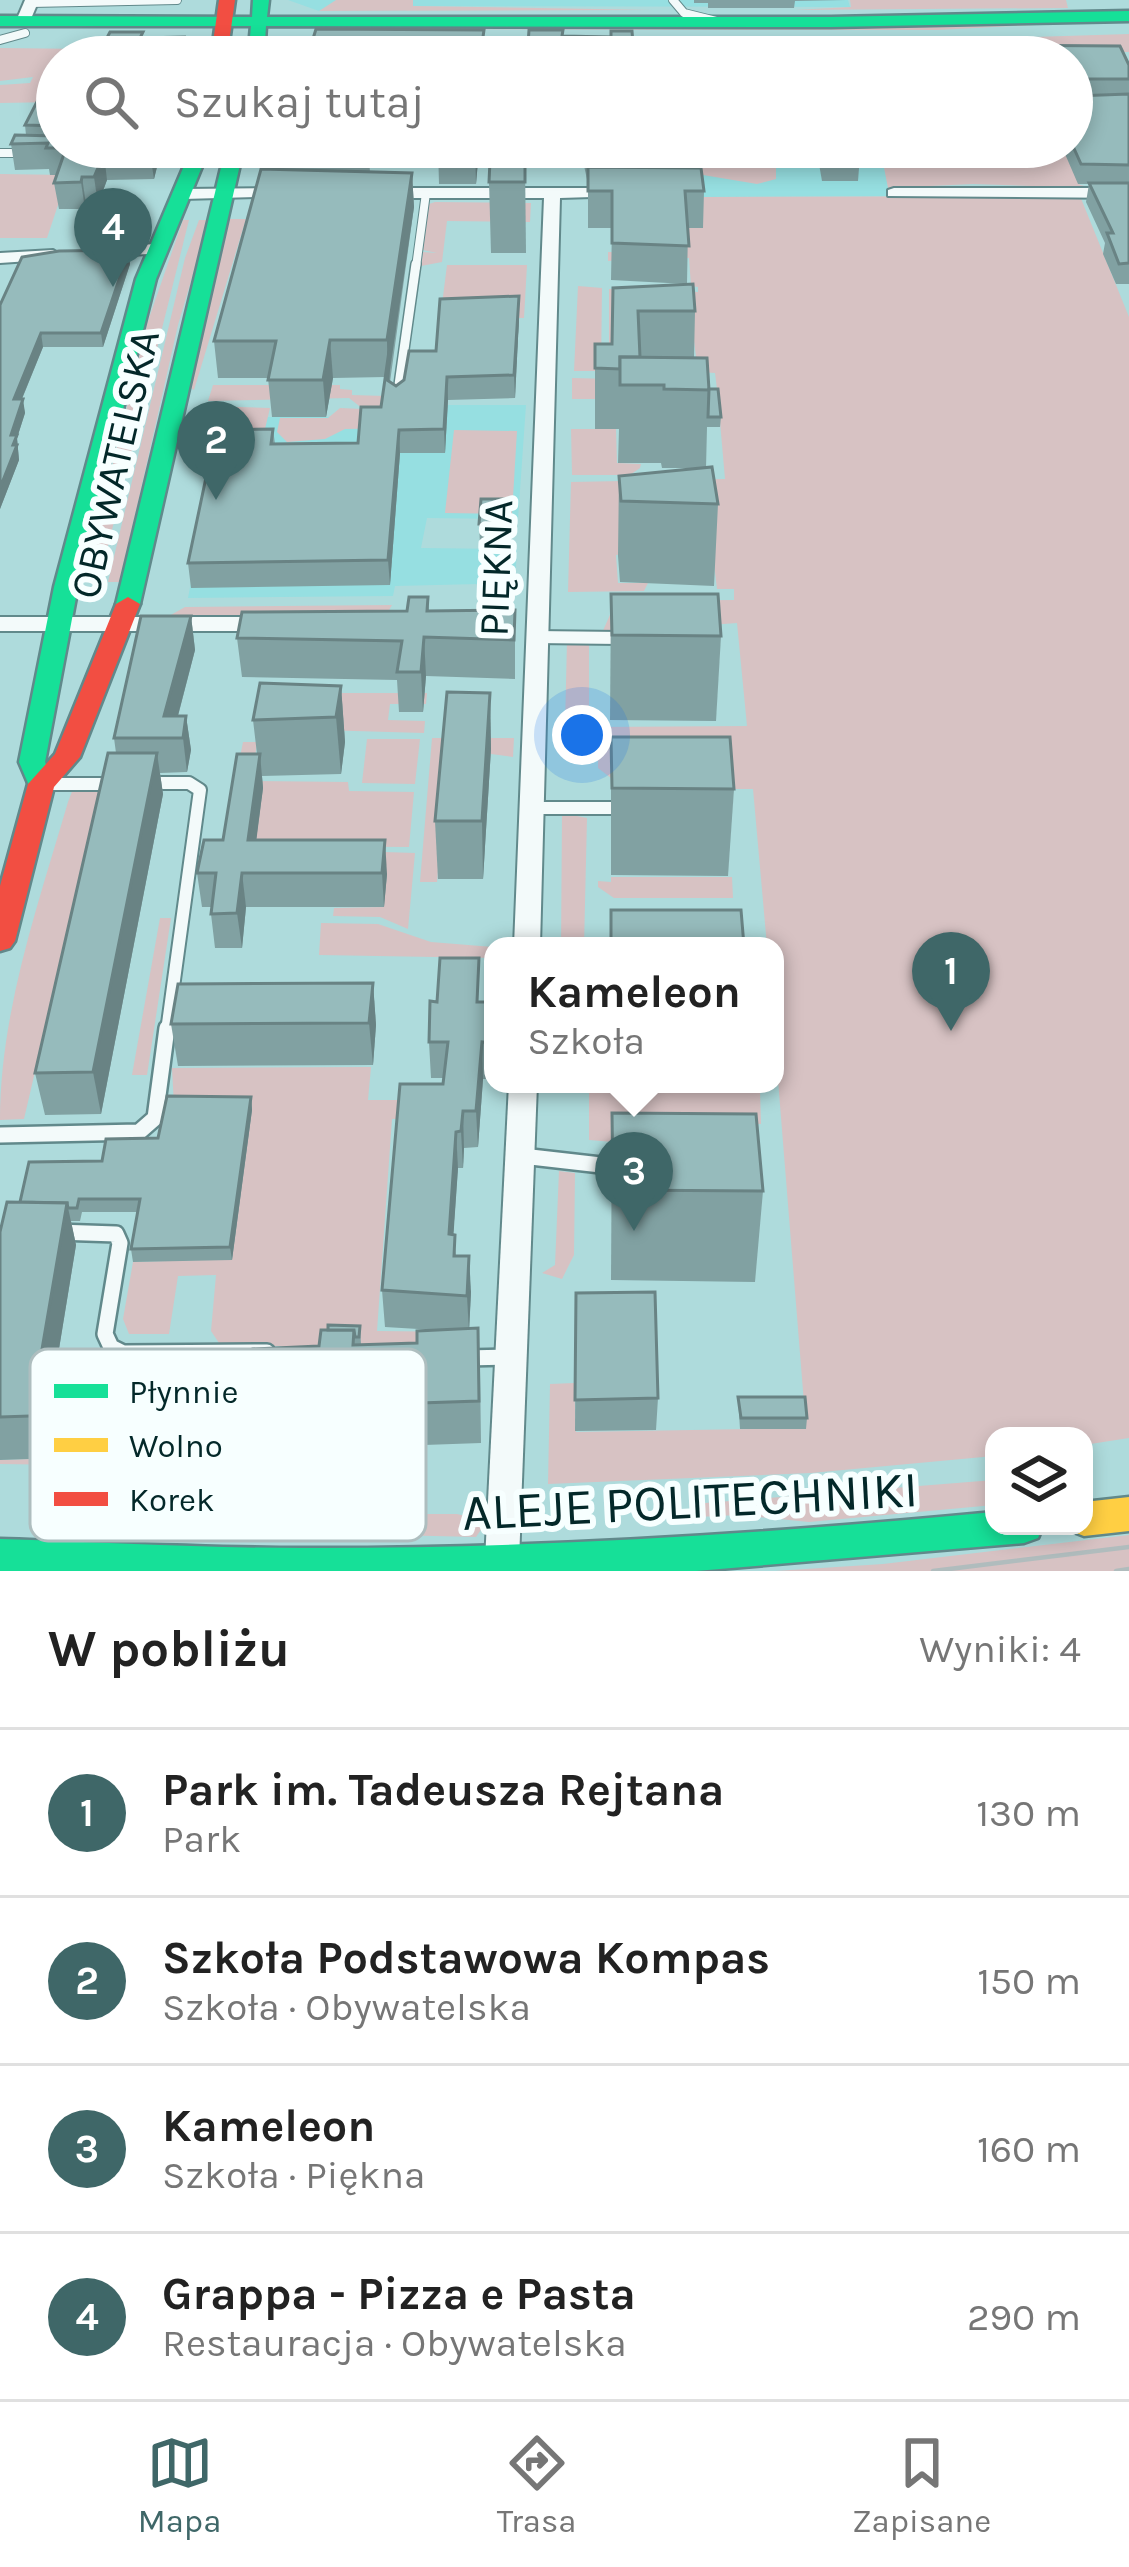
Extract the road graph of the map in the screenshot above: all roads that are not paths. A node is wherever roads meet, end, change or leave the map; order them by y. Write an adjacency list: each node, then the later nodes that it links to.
1 (177, 0): 3 (lane)
2 (673, 0): 6 (lane)
3 (113, 2): 5 (lane)
4 (1129, 16): 6 (main road)
5 (16, 22): 7 (main road)
6 (720, 22): 8 (main road)
7 (223, 28): 8 (main road)
8 (259, 28): 9 (main road)
9 (1129, 29)
10 (36, 152): 11 (lane)
11 (0, 153)
12 (193, 168): 20 (main road, OBYWATELSKA)
13 (231, 168): 21 (main road, OBYWATELSKA)
14 (304, 193): 21 (street)
15 (373, 193): 16 (street)
16 (426, 193): 17 (street); 25 (lane)
17 (552, 193): 22 (street); 30 (street, PIĘKNA)
18 (894, 193): 19 (street)
19 (1129, 193)
20 (183, 194): 21 (street); 23 (main road, OBYWATELSKA)
21 (225, 194): 26 (main road, OBYWATELSKA)
22 (634, 194)
23 (158, 249): 24 (street); 28 (main road, OBYWATELSKA)
24 (0, 258)
25 (397, 400)
26 (122, 623): 28 (street); 29 (street); 32 (main road, OBYWATELSKA)
27 (0, 624): 28 (street)
28 (61, 624): 32 (main road, OBYWATELSKA)
29 (306, 624)
30 (530, 628): 31 (lane); 33 (street, PIĘKNA)
31 (630, 638)
32 (40, 784): 36 (main road, OBYWATELSKA); 38 (lane)
33 (531, 808): 34 (lane); 35 (street, PIĘKNA)
34 (642, 808)
35 (527, 937)
36 (0, 941)
37 (523, 1093): 39 (street)
38 (0, 1135)
39 (521, 1156): 40 (lane); 44 (street)
40 (637, 1169)
41 (47, 1232): 42 (lane)
42 (115, 1349)
43 (445, 1358): 44 (lane)
44 (513, 1358): 49 (street)
45 (1129, 1514): 46 (main road)
46 (1093, 1518)
47 (985, 1530): 49 (main road, ALEJE POLITECHNIKI)
48 (0, 1556): 49 (main road, ALEJE POLITECHNIKI)
49 (502, 1561)

